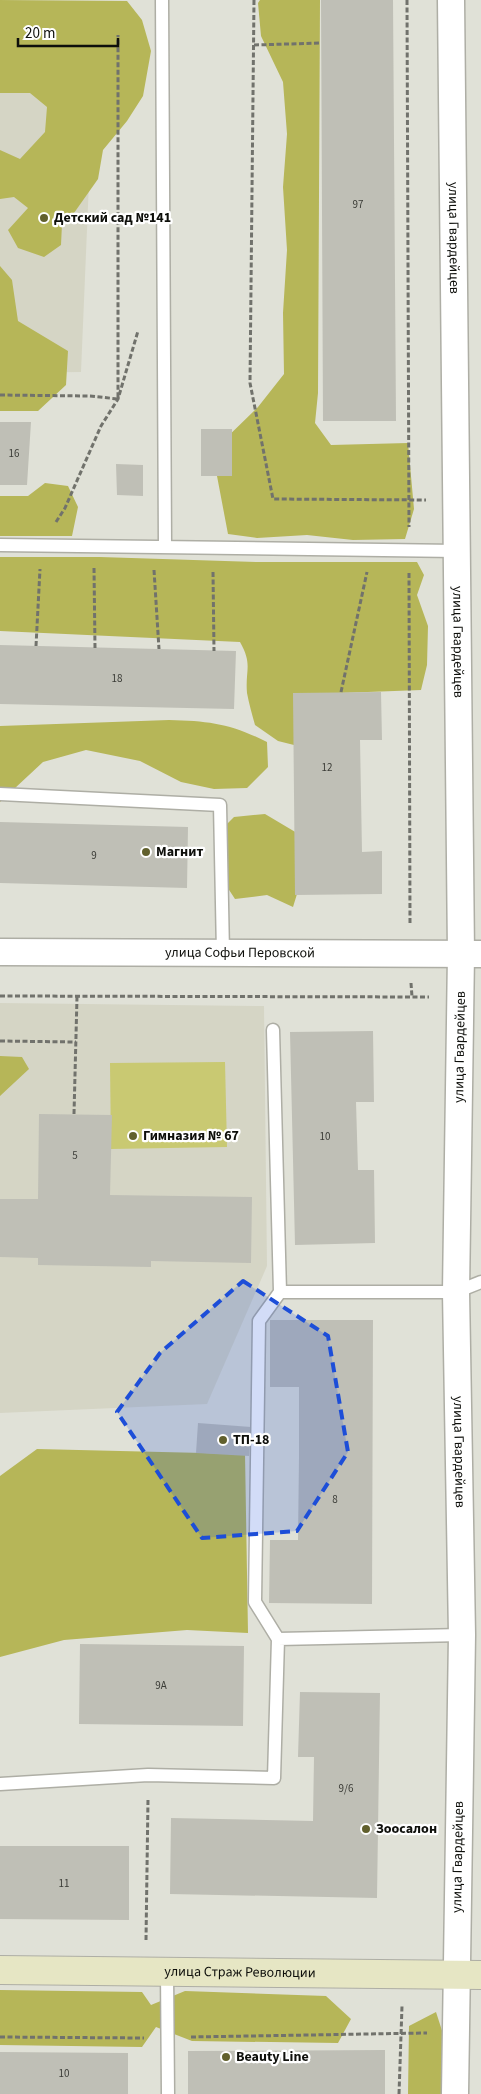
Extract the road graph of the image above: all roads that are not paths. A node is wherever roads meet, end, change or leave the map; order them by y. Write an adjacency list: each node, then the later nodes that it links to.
1 (162, 0): 4 (lane)
2 (451, 0): 5 (street, улица Гвардейцев)
3 (0, 545): 4 (lane)
4 (165, 546): 5 (lane)
5 (457, 551): 9 (street, улица Гвардейцев)
6 (0, 794): 8 (lane)
7 (0, 952): 8 (street, улица Софьи Перовской)
8 (223, 953): 9 (street, улица Софьи Перовской)
9 (471, 954): 13 (street, улица Гвардейцев)
10 (273, 1030): 12 (lane)
11 (481, 1282): 13 (lane)
12 (280, 1292): 13 (lane); 15 (lane)
13 (456, 1292): 14 (street, улица Гвардейцев)
14 (462, 1635): 15 (lane); 19 (street, улица Гвардейцев)
15 (278, 1639): 16 (lane)
16 (0, 1784)
17 (0, 1970): 18 (street, улица Страж Революции)
18 (167, 1972): 19 (street, улица Страж Революции); 20 (lane)
19 (469, 1975): 21 (street, улица Гвардейцев)
20 (168, 2094)
21 (455, 2094)

